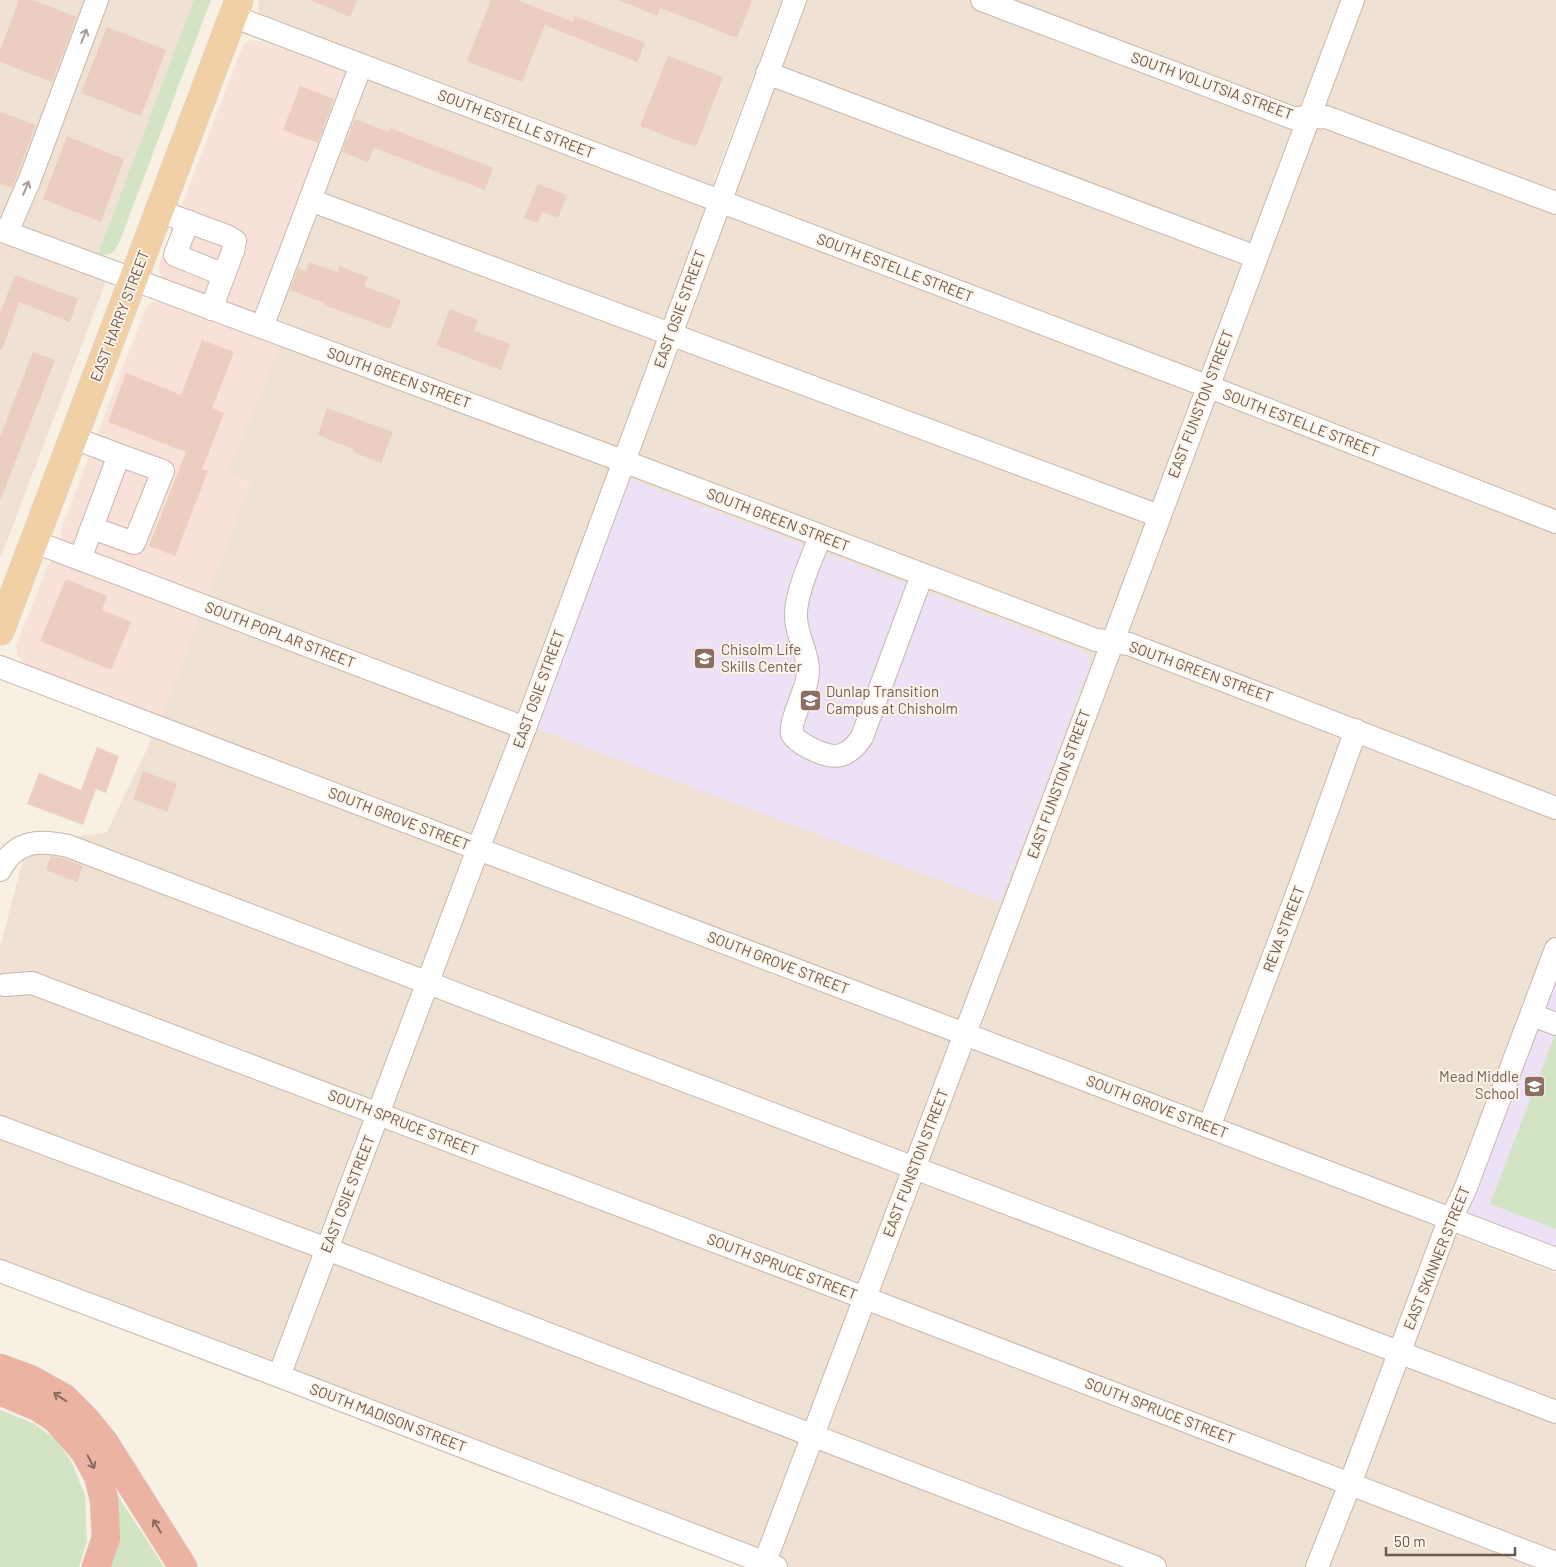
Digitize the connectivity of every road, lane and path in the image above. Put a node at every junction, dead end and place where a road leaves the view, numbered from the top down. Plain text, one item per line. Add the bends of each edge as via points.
1 (98, 0) edge
2 (795, 0) edge
3 (982, 0) edge
4 (1353, 0) edge
5 (235, 8) edge
6 (361, 65) junction
7 (768, 73) junction
8 (1309, 117) junction
9 (310, 200) junction
10 (720, 201) junction
11 (1556, 203) edge
12 (160, 211) junction
13 (188, 222) junction
14 (3, 231) edge
15 (1256, 257) junction
16 (224, 275) junction
17 (133, 280) junction
18 (211, 309) junction
19 (262, 327) junction
20 (670, 334) junction
21 (1207, 386) junction
22 (74, 438) junction
23 (120, 455) junction
24 (623, 461) junction
25 (1159, 516) junction
26 (1556, 522) edge
27 (92, 528) junction
28 (820, 536) junction
29 (35, 542) junction
30 (80, 559) junction
31 (922, 575) junction
32 (0, 631) edge
33 (1112, 642) junction
34 (0, 667) edge
35 (525, 728) junction
36 (1356, 730) junction
37 (1556, 808) edge
38 (478, 849) junction
39 (0, 870) edge
40 (1556, 949) edge
41 (427, 984) junction
42 (2, 985) edge
43 (1532, 1014) junction
44 (1556, 1024) edge
45 (965, 1034) junction
46 (378, 1113) junction
47 (0, 1127) edge
48 (1210, 1127) junction
49 (914, 1168) junction
50 (1451, 1219) junction
51 (327, 1249) junction
52 (1556, 1259) edge
53 (0, 1270) edge
54 (865, 1298) junction
55 (1399, 1353) junction
56 (0, 1368) edge
57 (279, 1376) junction
58 (0, 1391) edge
59 (1556, 1412) edge
60 (813, 1436) junction
61 (1350, 1484) junction
62 (1556, 1563) edge
63 (768, 1566) edge
64 (96, 1567) edge
65 (183, 1567) edge
66 (1155, 1567) edge
67 (1317, 1567) edge

14 -> 1 street via 30,179
2 - 7 street, EAST OSIE STREET
3 - 8 street, SOUTH VOLUTSIA STREET via 1293,118
4 - 8 street, EAST FUNSTON STREET
5 - 6 street, SOUTH ESTELLE STREET
5 - 12 main road, EAST HARRY STREET
6 - 9 street
6 - 10 street, SOUTH ESTELLE STREET
7 - 10 street, EAST OSIE STREET
7 - 15 street
8 - 11 street, SOUTH VOLUTSIA STREET via 1326,117
8 - 15 street, EAST FUNSTON STREET
9 - 19 street
9 - 20 street
10 - 20 street, EAST OSIE STREET
10 - 21 street, SOUTH ESTELLE STREET
12 - 13 street
12 - 17 main road, EAST HARRY STREET
13 - 16 street via 235,241
13 - 16 street via 175,255
14 - 17 street, SOUTH GREEN STREET
15 - 21 street, EAST FUNSTON STREET
16 - 18 street
17 - 18 street, SOUTH GREEN STREET
17 - 22 main road, EAST HARRY STREET
18 - 19 street, SOUTH GREEN STREET
19 - 24 street, SOUTH GREEN STREET
20 - 24 street, EAST OSIE STREET
20 - 25 street
21 - 25 street, EAST FUNSTON STREET
21 - 26 street, SOUTH ESTELLE STREET
22 - 23 street
22 - 29 main road, EAST HARRY STREET
23 - 27 street
23 - 27 street via 163,471 134,543
24 - 28 street, SOUTH GREEN STREET
24 - 35 street, EAST OSIE STREET
25 - 33 street, EAST FUNSTON STREET
27 - 30 street
28 - 31 street, SOUTH GREEN STREET
28 - 31 street via 796,605 808,673 791,726 792,734 800,742 828,755 846,754 862,737
29 - 30 street, SOUTH POPLAR STREET
29 - 32 main road, EAST HARRY STREET
30 - 35 street, SOUTH POPLAR STREET
31 - 33 street, SOUTH GREEN STREET via 1088,637
33 - 36 street, SOUTH GREEN STREET via 1129,644
33 - 45 street, EAST FUNSTON STREET
34 - 38 street, SOUTH GROVE STREET
35 - 38 street, EAST OSIE STREET
36 - 37 street, SOUTH GREEN STREET
36 - 48 street, REVA STREET
38 - 41 street, EAST OSIE STREET
38 - 45 street, SOUTH GROVE STREET
39 - 41 street via 6,858 27,844 50,842 68,846
40 - 43 street, EAST SKINNER STREET
41 - 46 street, EAST OSIE STREET
41 - 49 street
42 - 46 street, SOUTH SPRUCE STREET via 32,983
43 - 44 street
43 - 50 street, EAST SKINNER STREET
45 - 48 street, SOUTH GROVE STREET
45 - 49 street, EAST FUNSTON STREET
46 - 51 street, EAST OSIE STREET
46 - 54 street, SOUTH SPRUCE STREET
47 - 51 street
48 - 50 street, SOUTH GROVE STREET
49 - 54 street, EAST FUNSTON STREET
49 - 55 street
50 - 52 street, SOUTH GROVE STREET
50 - 55 street, EAST SKINNER STREET
51 - 57 street, EAST OSIE STREET
51 - 60 street
53 - 57 street, SOUTH MADISON STREET
54 - 60 street, EAST FUNSTON STREET
54 - 61 street, SOUTH SPRUCE STREET
55 - 59 street
55 - 61 street, EAST SKINNER STREET
65 -> 56 highway via 124,1472 86,1420 64,1398 30,1379
57 - 63 street, SOUTH MADISON STREET
58 -> 64 highway via 38,1407 56,1419 85,1452 98,1476 104,1499 106,1538
60 - 63 street, EAST FUNSTON STREET
60 - 66 street
61 - 62 street, SOUTH SPRUCE STREET
61 - 67 street, EAST SKINNER STREET

